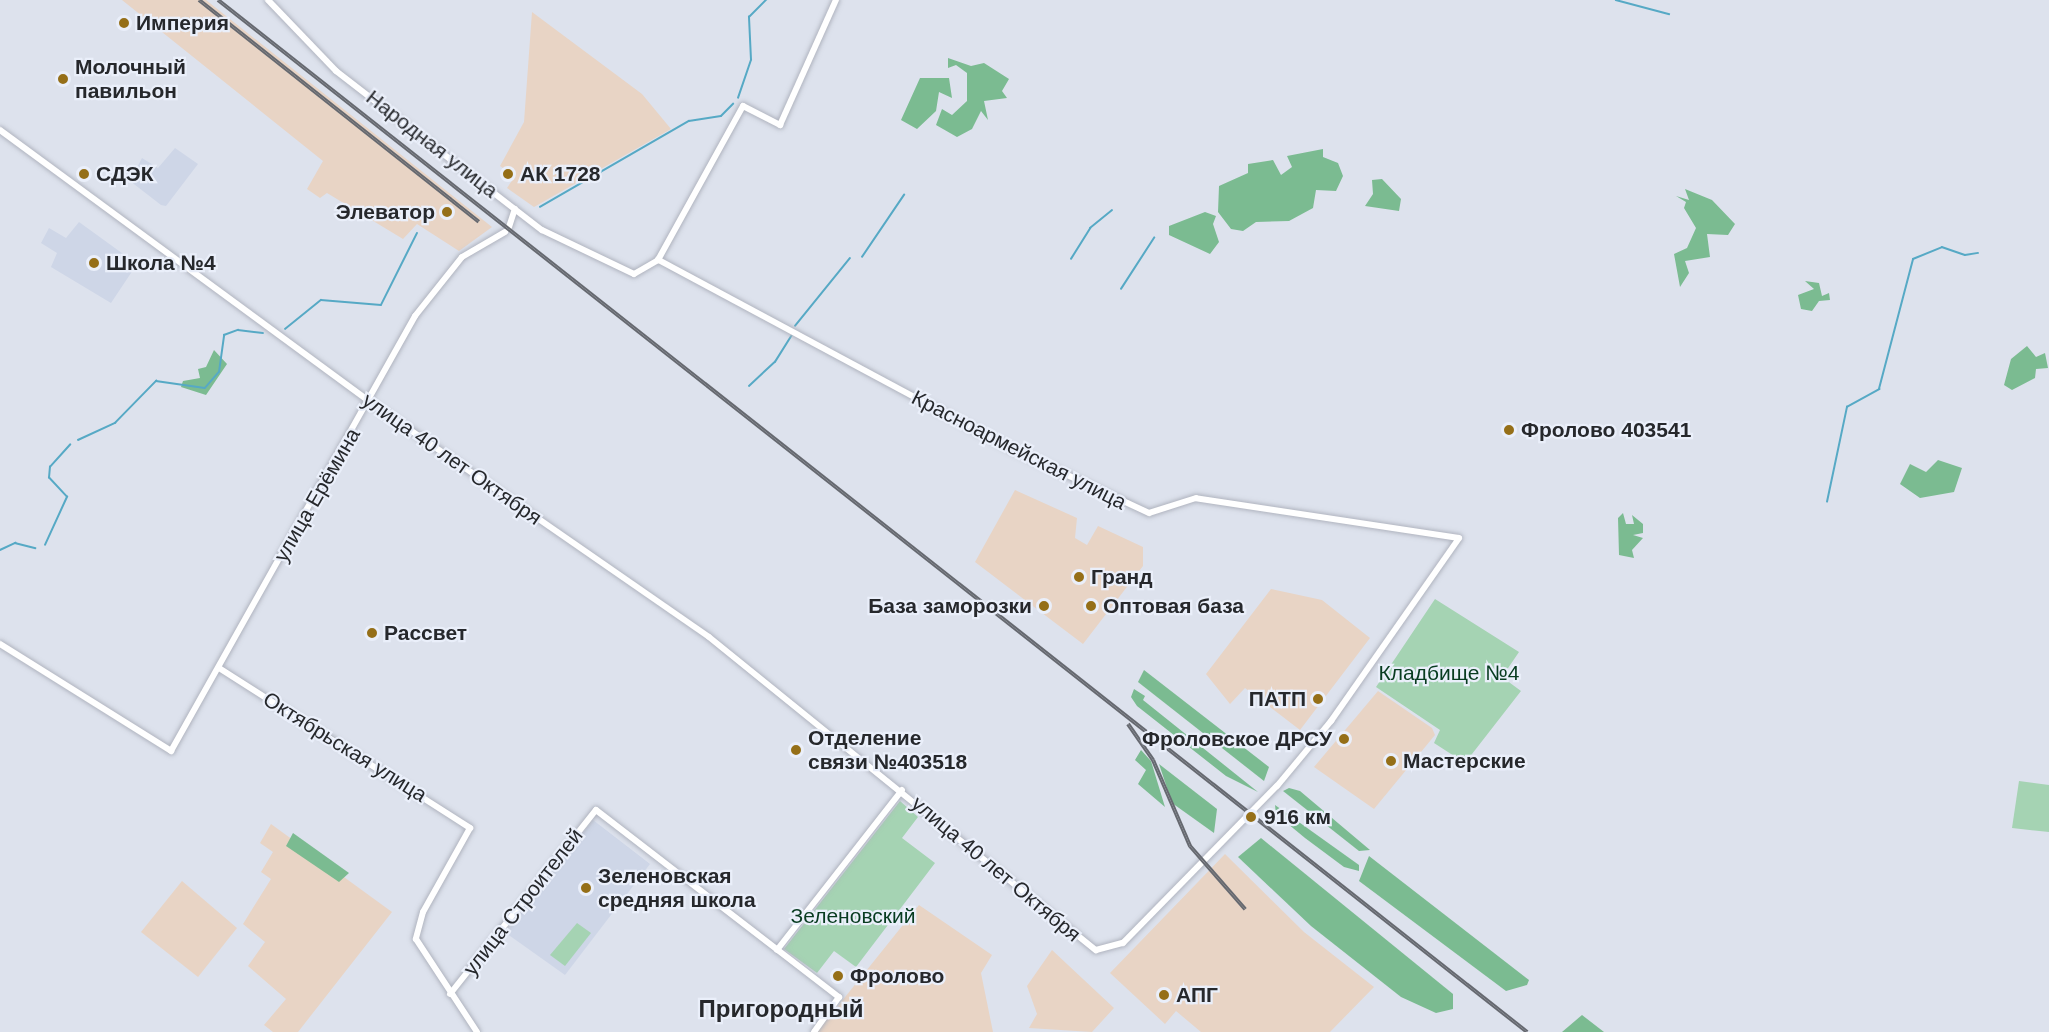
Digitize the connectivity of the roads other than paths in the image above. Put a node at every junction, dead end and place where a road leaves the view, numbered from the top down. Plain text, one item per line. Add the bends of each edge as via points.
1 (268, 0) edge
2 (837, 0) edge
3 (0, 130) edge
4 (515, 209) junction
5 (658, 260) junction
6 (369, 401) junction
7 (0, 644) edge
8 (219, 668) junction
9 (902, 790) junction
10 (1251, 815) joint
11 (777, 950) junction
12 (450, 994) junction
13 (477, 1032) edge
14 (814, 1032) edge

1 - 4 street, Народная улица via 336,71
2 - 5 street via 780,125 744,106
3 - 6 street, улица 40 лет Октября
4 - 5 street, Народная улица via 611,268 634,274
4 - 6 street, улица Ерёмина via 507,229 453,266 415,316
5 - 10 street, Красноармейская улица via 1013,450 1149,513 1196,498 1459,538 1331,721
6 - 8 street, улица Ерёмина
6 - 9 street, улица 40 лет Октября via 709,637
7 - 8 street, улица Ерёмина via 171,752
8 - 12 street, Октябрьская улица via 470,828 417,931 421,952
9 - 10 street, улица 40 лет Октября via 1060,923 1102,951 1123,943
9 - 11 street, улица 40 лет Октября
11 - 12 street, улица Строителей via 596,810
11 - 14 street via 839,997
12 - 13 street

